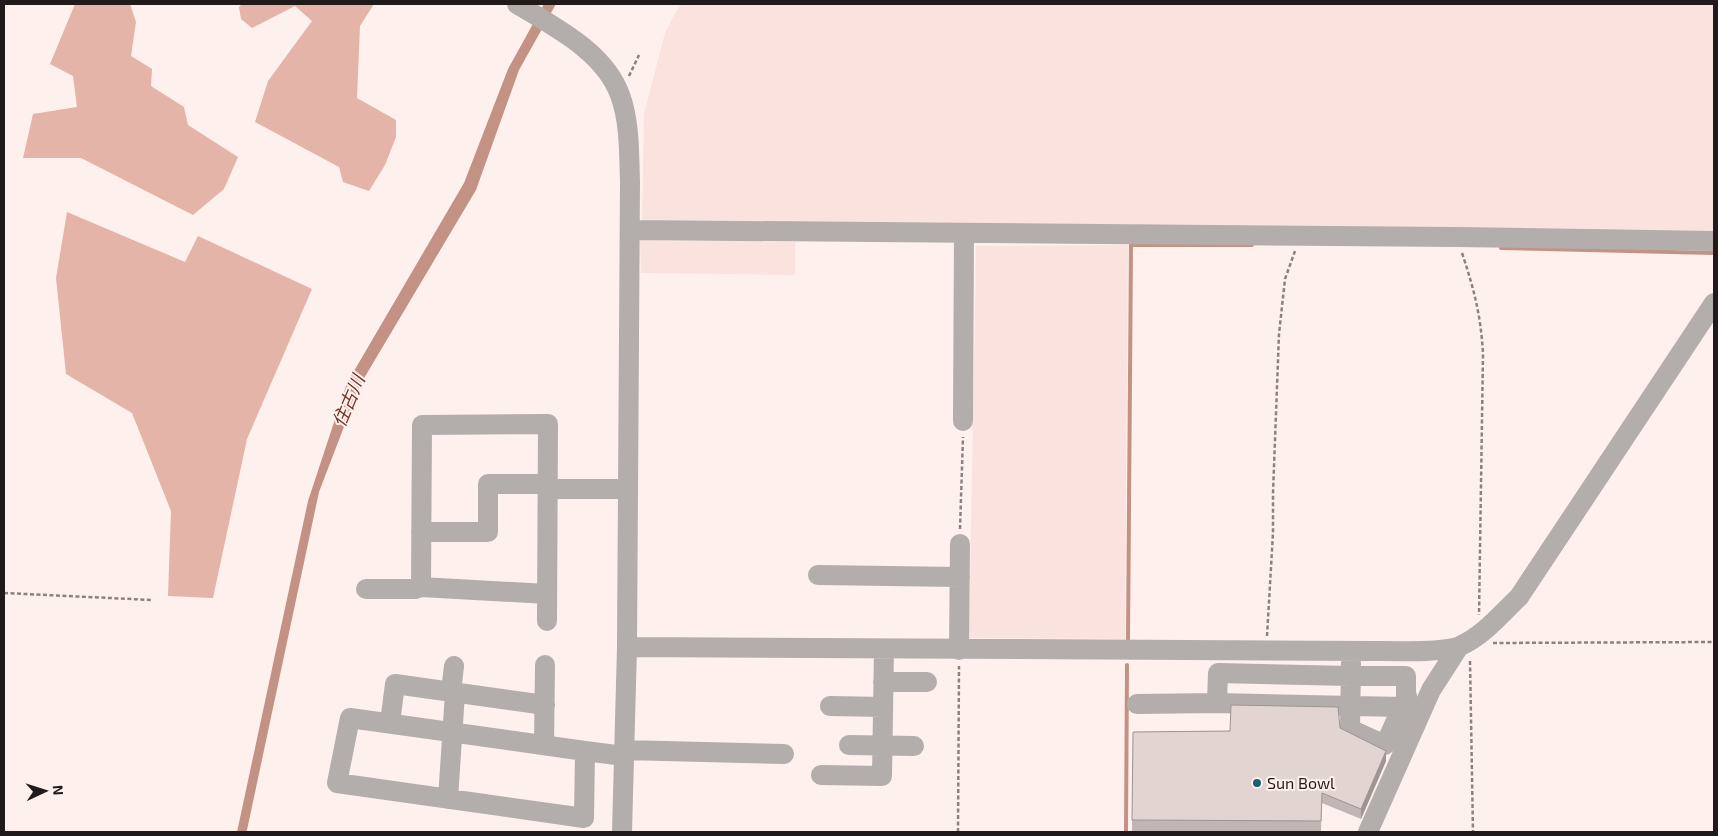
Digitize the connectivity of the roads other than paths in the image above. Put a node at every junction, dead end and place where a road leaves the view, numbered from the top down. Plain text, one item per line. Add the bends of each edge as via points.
1 (517, 4) edge
2 (630, 230) junction
3 (964, 233) junction
4 (1714, 241) edge
5 (1714, 303) edge
6 (963, 420) road end
7 (548, 487) junction
8 (627, 490) junction
9 (422, 532) junction
10 (960, 544) road end
11 (818, 575) dead end
12 (960, 576) junction
13 (421, 587) junction
14 (366, 589) dead end
15 (547, 594) junction
16 (547, 621) dead end
17 (627, 647) junction
18 (1458, 648) junction
19 (884, 649) junction
20 (959, 650) junction
21 (1351, 651) junction
22 (545, 665) dead end
23 (454, 666) dead end
24 (1350, 676) junction
25 (883, 682) junction
26 (927, 682) dead end
27 (453, 693) junction
28 (1407, 696) junction
29 (1217, 703) junction
30 (1137, 704) dead end
31 (545, 705) junction
32 (830, 706) dead end
33 (1350, 706) junction
34 (883, 707) junction
35 (390, 723) junction
36 (452, 732) junction
37 (544, 745) junction
38 (849, 745) dead end
39 (883, 746) junction
40 (914, 746) dead end
41 (585, 751) junction
42 (624, 753) junction
43 (784, 754) dead end
44 (821, 776) dead end
45 (448, 799) junction
46 (622, 832) edge
47 (1368, 832) edge

1 - 2 street via 570,37 609,73 620,96 628,134
2 - 3 street
2 - 8 street
3 - 4 street
3 - 6 street
5 - 18 street via 1519,597 1478,636
7 - 8 street
7 - 9 street via 488,484 488,532
7 - 9 street via 548,424 422,425
7 - 15 street
8 - 17 street
9 - 13 street
10 - 12 street
11 - 12 street
12 - 20 street
13 - 14 street
13 - 15 street
15 - 16 street
17 - 19 street
17 - 42 street
18 - 21 street
18 - 47 street via 1431,690
19 - 20 street
19 - 25 street
20 - 21 street
21 - 24 street
22 - 31 street
23 - 27 street
24 - 28 street via 1406,676
24 - 29 street via 1218,673
24 - 33 street
25 - 26 street
25 - 34 street
27 - 31 street
27 - 35 street via 395,684
27 - 36 street
28 - 33 street
28 - 33 street via 1385,745 1350,729
29 - 30 street
29 - 33 street
31 - 37 street
32 - 34 street
34 - 39 street
35 - 36 street
35 - 45 street via 350,718 336,783
36 - 37 street
36 - 45 street
37 - 41 street
38 - 39 street
39 - 40 street
39 - 44 street via 882,776
41 - 42 street
41 - 45 street via 584,818
42 - 43 street
42 - 46 street

